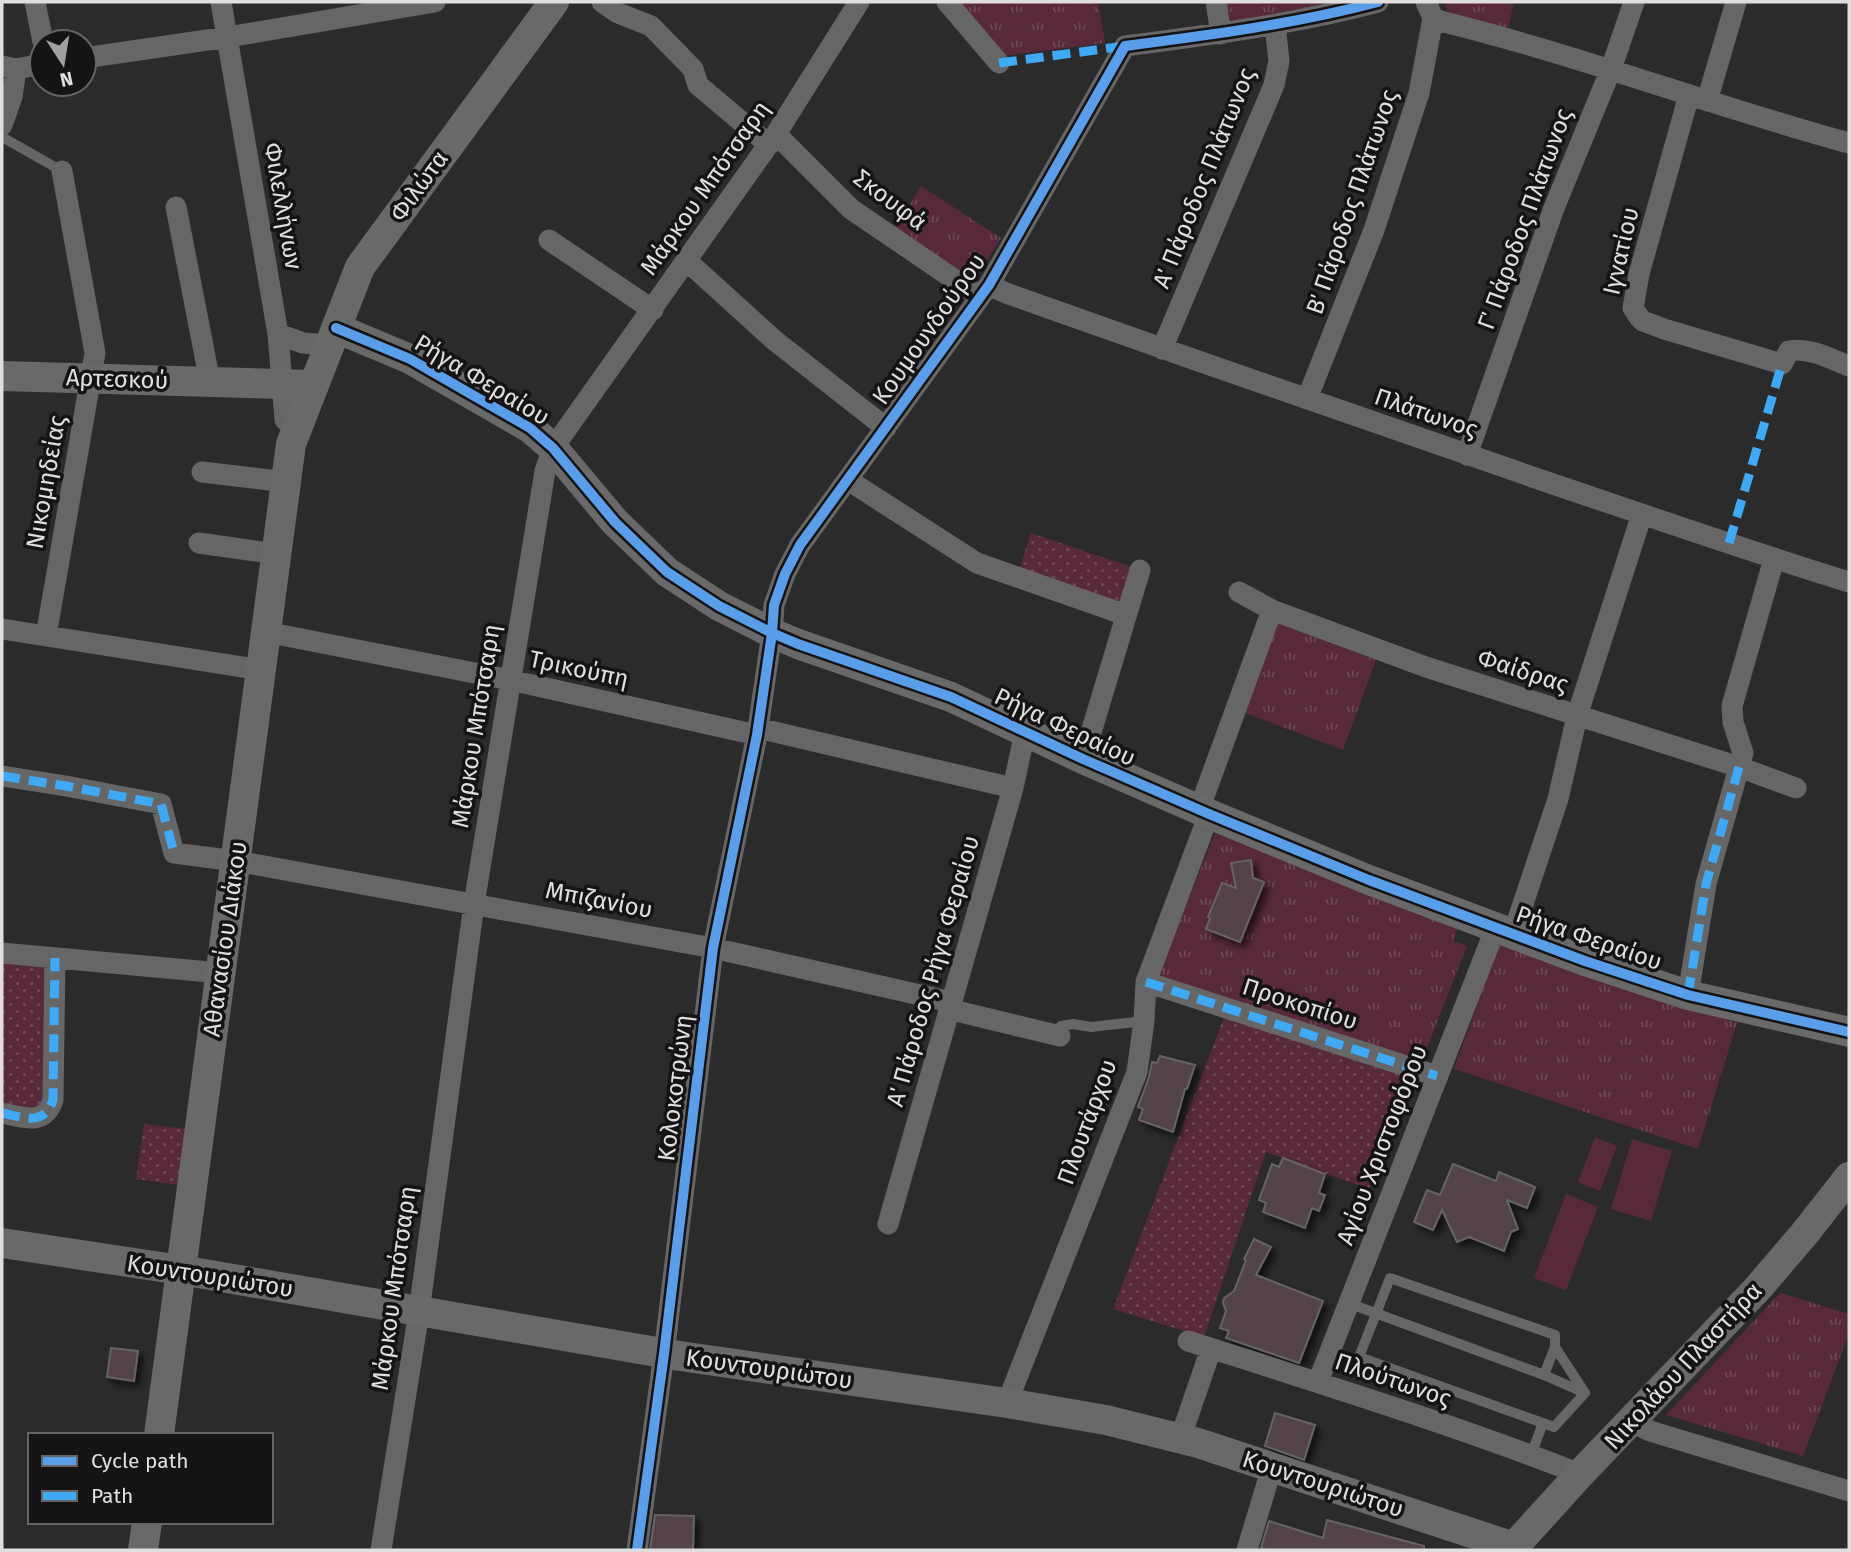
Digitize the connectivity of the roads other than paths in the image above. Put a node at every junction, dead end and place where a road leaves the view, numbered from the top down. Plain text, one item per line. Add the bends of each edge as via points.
1 (35, 2) edge
2 (221, 2) edge
3 (435, 2) edge
4 (603, 2) edge
5 (859, 2) edge
6 (947, 2) edge
7 (1216, 2) edge
8 (1378, 2) edge
9 (1634, 2) edge
10 (1736, 2) edge
11 (546, 4) edge
12 (1430, 10) edge
13 (1275, 25) junction
14 (40, 28) edge
15 (1221, 34) junction
16 (228, 37) junction
17 (98, 56) edge
18 (999, 63) dead end
19 (28, 65) edge
20 (9, 67) edge
21 (1611, 69) junction
22 (1698, 98) junction
23 (2, 125) edge
24 (2, 137) edge
25 (773, 139) junction
26 (1849, 144) edge
27 (62, 171) joint
28 (176, 207) dead end
29 (549, 240) dead end
30 (687, 261) junction
31 (984, 291) junction
32 (653, 310) junction
33 (278, 334) junction
34 (333, 337) junction
35 (1162, 349) junction
36 (1849, 366) edge
37 (2, 376) edge
38 (282, 376) junction
39 (91, 378) junction
40 (221, 383) junction
41 (313, 385) junction
42 (1307, 399) junction
43 (886, 428) junction
44 (288, 432) junction
45 (553, 448) junction
46 (1467, 455) junction
47 (202, 472) dead end
48 (848, 480) junction
49 (286, 482) junction
50 (1642, 514) junction
51 (199, 543) dead end
52 (277, 554) junction
53 (1774, 559) junction
54 (1140, 570) dead end
55 (1849, 582) edge
56 (1239, 592) dead end
57 (1272, 610) junction
58 (1126, 615) junction
59 (2, 629) edge
60 (266, 632) junction
61 (772, 633) junction
62 (46, 636) junction
63 (261, 670) junction
64 (510, 680) junction
65 (1577, 716) junction
66 (758, 731) junction
67 (1025, 732) junction
68 (1083, 760) junction
69 (1739, 767) junction
70 (2, 776) edge
71 (1013, 788) junction
72 (1796, 788) dead end
73 (1204, 812) junction
74 (236, 861) junction
75 (474, 904) junction
76 (1504, 931) junction
77 (713, 948) junction
78 (2, 953) edge
79 (55, 958) junction
80 (221, 973) junction
81 (1146, 982) junction
82 (1688, 995) junction
83 (950, 1006) junction
84 (1144, 1021) junction
85 (1849, 1032) edge
86 (1056, 1035) joint
87 (1437, 1076) junction
88 (2, 1113) edge
89 (1849, 1177) edge
90 (888, 1224) dead end
91 (2, 1243) edge
92 (181, 1270) junction
93 (1348, 1303) junction
94 (419, 1312) junction
95 (1377, 1313) junction
96 (1188, 1341) dead end
97 (1555, 1347) junction
98 (1211, 1349) junction
99 (664, 1354) junction
100 (1544, 1375) junction
101 (1318, 1382) junction
102 (1585, 1393) junction
103 (1007, 1403) junction
104 (1632, 1422) junction
105 (1543, 1423) junction
106 (159, 1433) edge
107 (1180, 1439) junction
108 (1531, 1455) junction
109 (1272, 1468) junction
110 (1580, 1474) junction
111 (1849, 1491) edge
112 (147, 1524) edge
113 (1516, 1549) edge
114 (143, 1550) edge
115 (381, 1550) edge
116 (637, 1550) edge
117 (1247, 1550) edge

1 - 14 street
2 - 16 street, Φιλελλήνων
3 - 16 street
4 - 25 street, Σκουφά via 651,26 693,69 698,85
5 - 25 street, Μάρκου Μπότσαρη
6 - 18 street
7 - 15 street
8 - 13 street
9 - 21 street, Γ΄ Πάροδος Πλάτωνος
10 - 22 street
11 - 34 street, Φιλώτα via 360,267
12 - 21 street via 1440,22
12 - 42 street, Β΄ Πάροδος Πλάτωνος via 1419,93 1374,230
13 - 15 street
13 - 35 street, Α΄ Πάροδος Πλάτωνος via 1279,61 1274,85
15 - 31 street, Κουμουνδούρου via 1125,46
16 - 17 street
16 - 33 street, Φιλελλήνων
19 - 20 street
20 - 23 street via 12,97
21 - 22 street
21 - 46 street, Γ΄ Πάροδος Πλάτωνος via 1554,208
22 - 26 street
22 - 36 street, Ιγνατίου via 1639,274 1635,313 1664,329 1782,364 1789,351 1804,350
24 - 27 lane
25 - 30 street, Μάρκου Μπότσαρη
25 - 31 street, Σκουφά via 851,209
27 - 39 street, Νικομηδείας via 95,353
28 - 40 street
29 - 32 street
30 - 32 street, Μάρκου Μπότσαρη
30 - 43 street via 774,340
31 - 35 street, Πλάτωνος via 1006,293
31 - 43 street, Κουμουνδούρου
32 - 45 street, Μάρκου Μπότσαρη
33 - 34 street via 303,343
33 - 38 street, Φιλελλήνων
34 - 38 street, Αρτεσκού
34 - 41 street, Φιλώτα
34 - 45 street, Ρήγα Φεραίου via 410,359 530,428
35 - 42 street, Πλάτωνος
37 - 39 street, Αρτεσκού
38 - 40 street, Αρτεσκού
38 - 41 street, Αρτεσκού
38 - 44 street, Φιλελλήνων
39 - 40 street, Αρτεσκού
39 - 62 street, Νικομηδείας
41 - 44 street, Αθανασίου Διάκου
42 - 46 street, Πλάτωνος
43 - 48 street, Κουμουνδούρου
44 - 49 street, Αθανασίου Διάκου
45 - 61 street, Ρήγα Φεραίου via 615,522 667,572
45 - 64 street, Μάρκου Μπότσαρη via 545,471
46 - 50 street, Πλάτωνος
47 - 49 street
48 - 58 street via 977,564
48 - 61 street, Κουμουνδούρου via 800,545 785,574 774,605
49 - 52 street, Αθανασίου Διάκου
50 - 53 street, Πλάτωνος
50 - 65 street, Αγίου Χριστοφόρου
51 - 52 street
52 - 60 street, Αθανασίου Διάκου
53 - 55 street, Πλάτωνος
53 - 69 street via 1732,706 1732,722 1743,753
54 - 58 street
56 - 57 street, Φαίδρας
57 - 65 street, Φαίδρας
57 - 73 street, Πλουτάρχου
58 - 68 street
59 - 62 street
60 - 63 street, Αθανασίου Διάκου
60 - 64 street, Τρικούπη
61 - 66 street, Κολοκοτρώνη
61 - 67 street, Ρήγα Φεραίου via 951,697
62 - 63 street
63 - 74 street, Αθανασίου Διάκου
64 - 66 street, Τρικούπη
64 - 75 street, Μάρκου Μπότσαρη
65 - 69 street, Φαίδρας
65 - 76 street, Αγίου Χριστοφόρου via 1558,799
66 - 71 street, Τρικούπη
66 - 77 street, Κολοκοτρώνη
67 - 68 street, Ρήγα Φεραίου
67 - 71 street, Α΄ Πάροδος Ρήγα Φεραίου
68 - 73 street, Ρήγα Φεραίου
69 - 72 street, Φαίδρας
69 - 82 street via 1706,884
70 - 74 street, Μπιζανίου via 161,804 174,853
71 - 83 street, Α΄ Πάροδος Ρήγα Φεραίου
73 - 76 street, Ρήγα Φεραίου
73 - 81 street, Πλουτάρχου
74 - 75 street, Μπιζανίου
74 - 80 street, Αθανασίου Διάκου
75 - 77 street, Μπιζανίου
75 - 94 street, Μάρκου Μπότσαρη
76 - 82 street, Ρήγα Φεραίου
76 - 87 street, Αγίου Χριστοφόρου
77 - 83 street, Μπιζανίου
77 - 99 street, Κολοκοτρώνη
78 - 79 street
79 - 80 street
79 - 88 street via 50,1110 32,1118
80 - 92 street, Αθανασίου Διάκου
81 - 84 street, Πλουτάρχου
81 - 87 street, Προκοπίου
82 - 85 street, Ρήγα Φεραίου
83 - 86 street, Μπιζανίου
83 - 90 street, Α΄ Πάροδος Ρήγα Φεραίου
84 - 86 lane via 1091,1027 1073,1024 1061,1026
84 - 103 street, Πλουτάρχου via 1136,1072
87 - 93 street, Αγίου Χριστοφόρου
89 - 104 street, Νικολάου Πλαστήρα via 1758,1288
91 - 92 street, Κουντουριώτου
92 - 94 street, Κουντουριώτου
92 - 106 street, Αθανασίου Διάκου
93 - 95 lane
93 - 101 street, Αγίου Χριστοφόρου
94 - 99 street, Κουντουριώτου
94 - 115 street, Μάρκου Μπότσαρη
95 - 97 lane via 1391,1278 1555,1335
95 - 100 lane
95 - 105 lane via 1359,1357
96 - 98 street, Πλούτωνος
97 - 100 lane
97 - 102 lane
98 - 101 street, Πλούτωνος
98 - 107 street
99 - 103 street, Κουντουριώτου
99 - 116 street, Κολοκοτρώνη
100 - 102 lane
101 - 108 street, Πλούτωνος
102 - 105 lane via 1554,1427
103 - 107 street, Κουντουριώτου via 1106,1420
104 - 110 street, Νικολάου Πλαστήρα
104 - 111 street
105 - 108 lane
107 - 109 street, Κουντουριώτου
108 - 110 street, Πλούτωνος
109 - 113 street, Κουντουριώτου
109 - 117 street
110 - 113 street, Νικολάου Πλαστήρα
112 - 114 street

